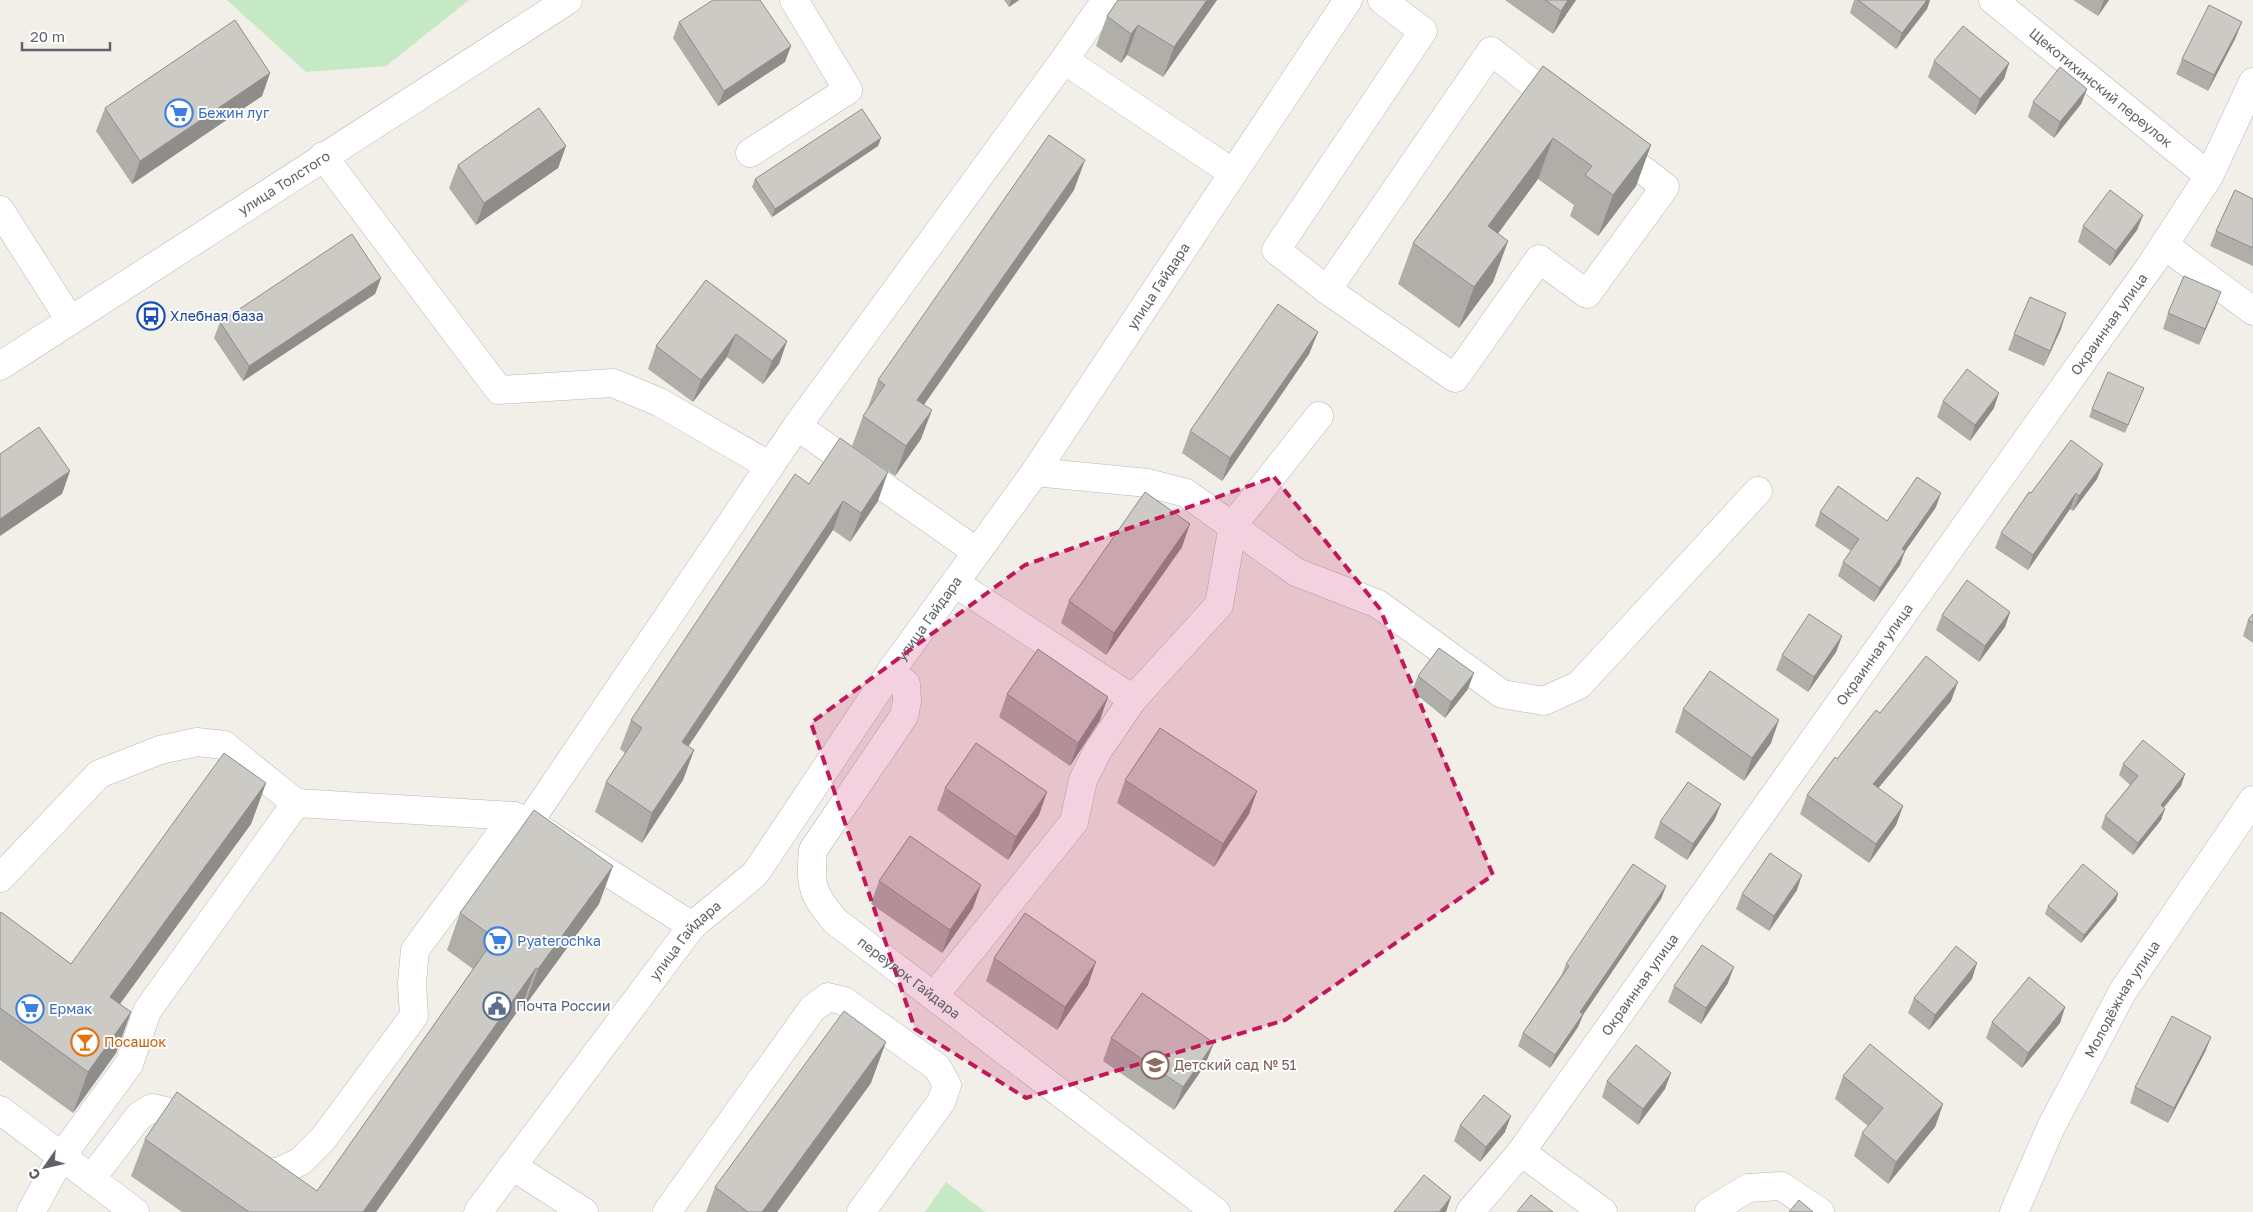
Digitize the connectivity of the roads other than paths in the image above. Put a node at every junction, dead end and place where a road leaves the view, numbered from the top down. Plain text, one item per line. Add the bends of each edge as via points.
1 (568, 0) edge
2 (794, 0) edge
3 (1106, 0) edge
4 (1348, 0) edge
5 (1382, 0) edge
6 (1993, 0) edge
7 (1064, 60) junction
8 (2253, 82) edge
9 (750, 152) dead end
10 (323, 156) junction
11 (1233, 173) junction
12 (2208, 176) junction
13 (0, 210) edge
14 (2164, 245) junction
15 (1327, 290) junction
16 (2253, 311) edge
17 (70, 320) junction
18 (0, 366) edge
19 (1319, 416) dead end
20 (797, 426) junction
21 (770, 466) junction
22 (1035, 472) junction
23 (1758, 491) dead end
24 (1233, 525) junction
25 (977, 552) junction
26 (955, 583) junction
27 (891, 671) junction
28 (1133, 699) junction
29 (2253, 800) edge
30 (296, 803) junction
31 (522, 819) junction
32 (0, 878) edge
33 (692, 926) junction
34 (934, 996) junction
35 (0, 1110) edge
36 (1521, 1152) junction
37 (61, 1157) junction
38 (512, 1166) junction
39 (91, 1180) junction
40 (31, 1212) edge
41 (135, 1212) edge
42 (478, 1212) edge
43 (584, 1212) edge
44 (668, 1212) edge
45 (861, 1212) edge
46 (1216, 1212) edge
47 (1470, 1212) edge
48 (1603, 1212) edge
49 (1709, 1212) edge
50 (1820, 1212) edge
51 (2014, 1212) edge

1 - 10 street, улица Толстого
2 - 9 street via 848,90
3 - 7 street
4 - 11 street, улица Гайдара
5 - 15 street via 1423,31 1276,250
6 - 12 street, Щекотихинский переулок
7 - 11 street
7 - 20 street
8 - 12 street, Окраинная улица
10 - 17 street, улица Толстого
10 - 21 street via 499,390 613,383 659,402
11 - 22 street, улица Гайдара
12 - 14 street, Окраинная улица
13 - 17 street
14 - 16 street
14 - 36 street, Окраинная улица
15 - 15 street via 1455,378 1539,259 1587,294 1665,187 1491,52
17 - 18 street, улица Толстого
19 - 24 street
20 - 21 street
20 - 25 street
21 - 31 street
22 - 24 street via 1148,483 1186,493
22 - 25 street, улица Гайдара
23 - 24 street via 1580,685 1544,702 1502,694 1378,604 1296,572
24 - 28 street via 1218,605
25 - 26 street, улица Гайдара
26 - 27 street, улица Гайдара
26 - 28 street
27 - 33 street, улица Гайдара via 755,874
27 - 34 street, переулок Гайдара via 906,684 904,716 813,850 811,876 817,899 835,922
28 - 34 street via 1097,752 1083,780 1074,822
29 - 51 street, Молодёжная улица via 2123,991 2050,1128
30 - 31 street
30 - 32 street via 224,745 198,742 160,750 99,774
30 - 37 street via 147,1012 129,1064
31 - 33 street
31 - 39 street via 415,950 414,1016 323,1139 301,1161 279,1172 258,1171 165,1111 152,1108 139,1116
33 - 38 street, улица Гайдара
34 - 46 street, переулок Гайдара
35 - 37 street
36 - 47 street, Окраинная улица
36 - 48 street
37 - 39 street
37 - 40 street
38 - 42 street, улица Гайдара
38 - 43 street
39 - 41 street
44 - 45 street via 812,1008 828,997 844,1001 937,1067 947,1086 942,1102
49 - 50 street via 1748,1188 1782,1186

